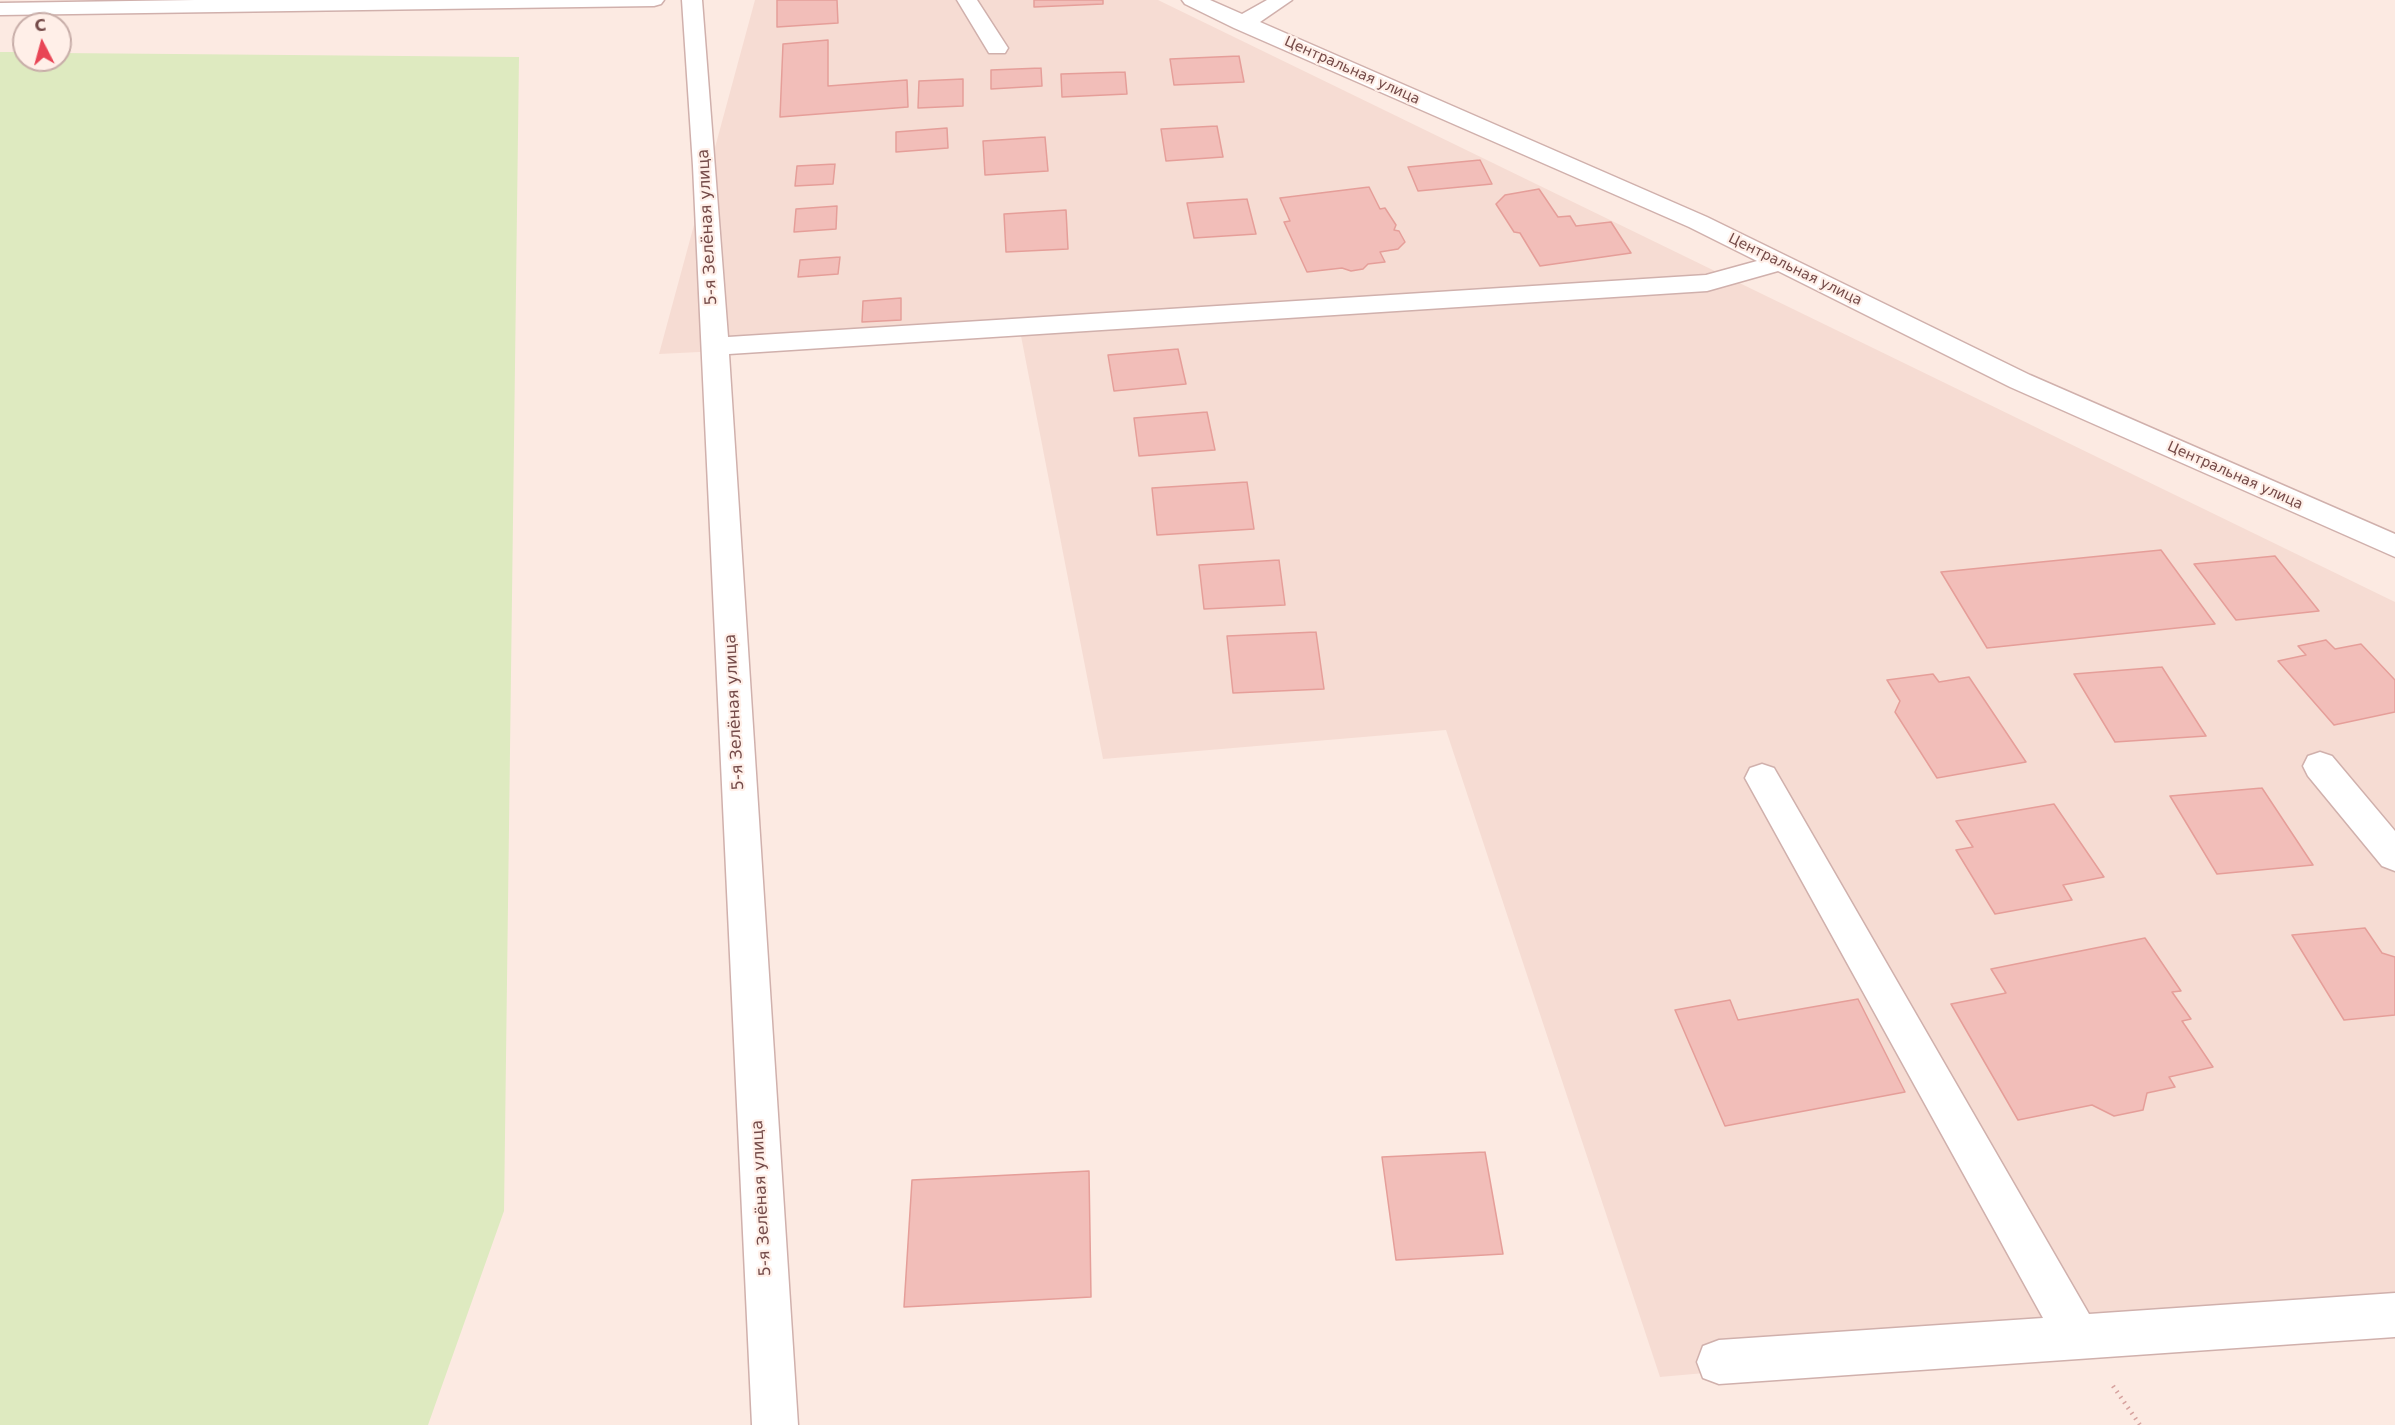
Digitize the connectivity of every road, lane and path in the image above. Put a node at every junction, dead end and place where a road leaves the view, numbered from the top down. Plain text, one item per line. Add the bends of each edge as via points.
1 (654, 0) edge
2 (692, 0) edge
3 (967, 0) edge
4 (1192, 0) edge
5 (1282, 0) edge
6 (0, 9) edge
7 (1242, 23) junction
8 (998, 48) dead end
9 (1779, 262) junction
10 (715, 346) junction
11 (2395, 546) edge
12 (2320, 766) dead end
13 (1762, 778) dead end
14 (2395, 856) edge
15 (2395, 1315) edge
16 (2078, 1337) junction
17 (1719, 1362) dead end
18 (775, 1425) edge

1 - 6 street
2 - 10 street, 5-я Зелёная улица
3 - 8 street
4 - 7 street, Центральная улица
5 - 7 street
7 - 9 street, Центральная улица via 1698,222
9 - 10 street via 1707,283
9 - 11 street, Центральная улица via 2020,381
10 - 18 street, 5-я Зелёная улица
12 - 14 street
13 - 16 street
15 - 16 street
16 - 17 street

